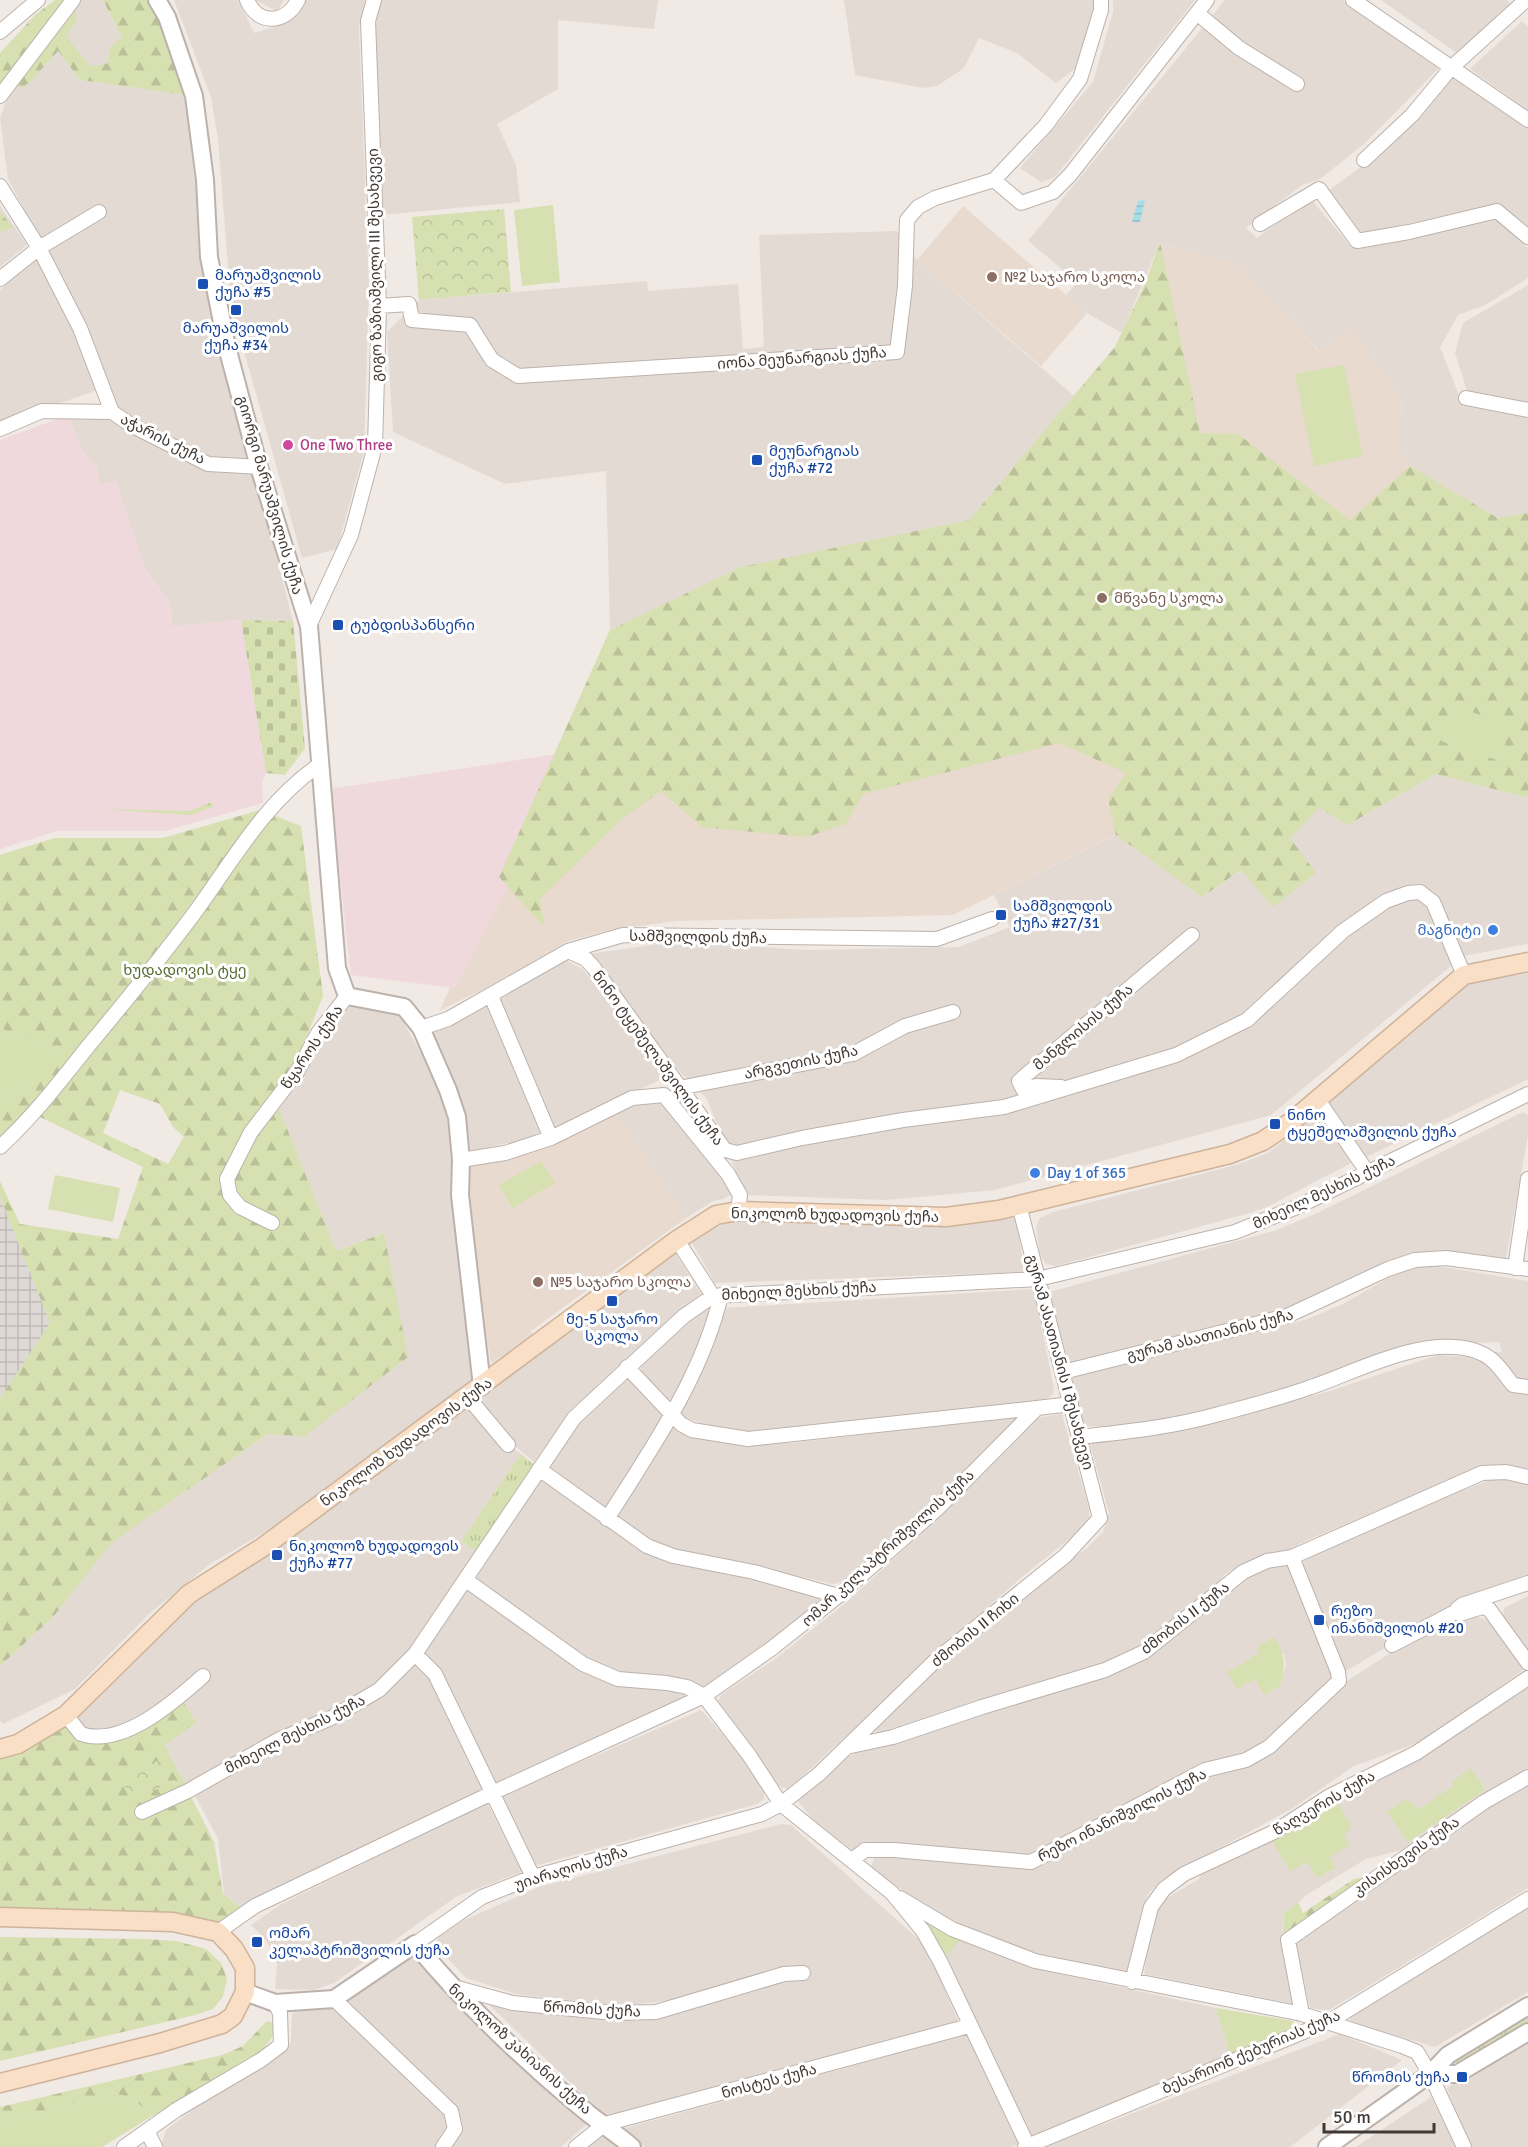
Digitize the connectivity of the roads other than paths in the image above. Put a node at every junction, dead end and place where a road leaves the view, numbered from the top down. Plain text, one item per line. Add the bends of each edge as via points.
1 (38, 0) edge
2 (73, 0) edge
3 (157, 0) edge
4 (247, 0) edge
5 (298, 0) edge
6 (374, 0) edge
7 (1101, 0) edge
8 (1207, 0) edge
9 (1353, 0) edge
10 (1524, 0) edge
11 (1197, 13) junction
12 (0, 32) edge
13 (1451, 68) junction
14 (1297, 84) dead end
15 (0, 96) edge
16 (1528, 120) edge
17 (1364, 160) dead end
18 (994, 180) junction
19 (0, 188) edge
20 (99, 212) dead end
21 (1260, 224) dead end
22 (1528, 237) edge
23 (39, 248) junction
24 (0, 279) edge
25 (378, 306) junction
26 (1466, 398) dead end
27 (1528, 410) edge
28 (112, 412) junction
29 (0, 429) edge
30 (260, 467) junction
31 (309, 626) junction
32 (319, 765) junction
33 (992, 920) dead end
34 (1192, 934) dead end
35 (568, 951) junction
36 (1528, 962) edge
37 (1464, 975) junction
38 (348, 996) junction
39 (490, 996) junction
40 (953, 1012) dead end
41 (421, 1028) junction
42 (1072, 1087) junction
43 (679, 1088) junction
44 (1528, 1094) edge
45 (1318, 1100) junction
46 (551, 1138) junction
47 (0, 1147) edge
48 (461, 1160) junction
49 (1368, 1173) junction
50 (1528, 1179) edge
51 (1019, 1205) junction
52 (738, 1211) junction
53 (272, 1223) dead end
54 (677, 1240) junction
55 (1521, 1269) edge
56 (1038, 1279) junction
57 (717, 1295) junction
58 (627, 1368) junction
59 (1063, 1372) junction
60 (1528, 1387) edge
61 (474, 1391) junction
62 (1071, 1404) junction
63 (1037, 1408) junction
64 (672, 1414) junction
65 (1079, 1437) junction
66 (508, 1445) dead end
67 (539, 1469) junction
68 (1528, 1477) edge
69 (1100, 1518) joint
70 (607, 1519) junction
71 (1293, 1557) junction
72 (466, 1580) junction
73 (1528, 1582) edge
74 (838, 1596) junction
75 (1457, 1611) junction
76 (1392, 1645) dead end
77 (415, 1654) junction
78 (1528, 1663) edge
79 (203, 1676) dead end
80 (1528, 1678) edge
81 (704, 1696) junction
82 (66, 1714) junction
83 (851, 1746) junction
84 (0, 1749) edge
85 (1528, 1777) edge
86 (492, 1793) junction
87 (781, 1804) junction
88 (142, 1812) dead end
89 (852, 1860) junction
90 (533, 1877) junction
91 (892, 1893) junction
92 (1528, 1899) edge
93 (0, 1917) edge
94 (218, 1932) junction
95 (415, 1944) junction
96 (803, 1973) dead end
97 (1132, 1982) junction
98 (449, 1985) junction
99 (245, 1992) junction
100 (334, 1999) junction
101 (275, 2003) junction
102 (1528, 2006) edge
103 (1302, 2014) junction
104 (1330, 2021) junction
105 (969, 2026) junction
106 (1528, 2032) edge
107 (1430, 2074) junction
108 (0, 2083) edge
109 (605, 2124) junction
110 (147, 2131) junction
111 (124, 2147) edge
112 (155, 2147) edge
113 (443, 2147) edge
114 (576, 2147) edge
115 (632, 2147) edge
116 (1027, 2147) edge
117 (1326, 2147) edge
118 (1464, 2147) edge

1 - 12 street
2 - 15 street
3 - 30 street, გიორგი მარუაშვილის ქუჩა via 194,96 206,180 209,257 227,347
4 - 5 street via 259,17 268,20 288,14
6 - 25 street, გიგო ზაზიაშვილი III შესახვევი via 368,21
7 - 18 street via 1080,79 1046,125
8 - 11 street
9 - 13 street
10 - 13 street
11 - 14 street via 1239,48
11 - 18 street via 1053,192 1021,203
13 - 16 street
13 - 17 street via 1412,115
18 - 25 street, იონა მეუნარგიას ქუჩა via 935,198 918,207 907,220 897,352 518,376 492,360 470,325 412,321 409,304
19 - 23 street
20 - 23 street
21 - 22 street via 1319,189 1357,241 1497,211
23 - 24 street
23 - 28 street via 80,328
25 - 31 street, გიგო ზაზიაშვილი III შესახვევი via 375,446 351,535
26 - 27 street
28 - 29 street, აჭარის ქუჩა via 42,411
28 - 30 street, აჭარის ქუჩა via 208,464
30 - 31 street, გიორგი მარუაშვილის ქუჩა
31 - 32 street, გიორგი მარუაშვილის ქუჩა
32 - 38 street, გიორგი მარუაშვილის ქუჩა via 337,968
32 - 47 street via 267,810 145,978 26,1122
33 - 35 street, სამშვილდის ქუჩა via 937,939 623,935
34 - 42 street, მანგლისის ქუჩა via 1019,1081 1023,1089
35 - 39 street, სამშვილდის ქუჩა
35 - 43 street, ნინო ტყეშელაშვილის ქუჩა via 586,959 594,968
36 - 37 main road, ნიკოლოზ ხუდადოვის ქუჩა
37 - 42 street, ნინო ტყეშელაშვილის ქუჩა via 1433,902 1420,892 1408,893 1386,901 1343,931 1247,1020 1176,1055
37 - 45 main road, ნიკოლოზ ხუდადოვის ქუჩა
38 - 41 street, წყაროს ქუჩა via 404,1007
38 - 53 street, წყაროს ქუჩა via 251,1132 227,1179 230,1195 240,1207
39 - 41 street, სამშვილდის ქუჩა via 448,1019
39 - 46 street
40 - 43 street, არგვეთის ქუჩა via 905,1026 853,1054
41 - 48 street, წყაროს ქუჩა via 457,1117
42 - 43 street, ნინო ტყეშელაშვილის ქუჩა via 1004,1107 903,1120 737,1154 725,1150
44 - 49 street, მიხეილ მესხის ქუჩა
45 - 49 street
45 - 51 main road, ნიკოლოზ ხუდადოვის ქუჩა via 1276,1134 1230,1154
46 - 48 street via 505,1153
46 - 52 street via 632,1098 664,1095 728,1174 740,1195
48 - 61 street, წყაროს ქუჩა
49 - 56 street, მიხეილ მესხის ქუჩა via 1235,1232
50 - 55 street
51 - 52 main road, ნიკოლოზ ხუდადოვის ქუჩა via 946,1217
51 - 56 street, გურამ ასათიანის I შესახვევი
52 - 54 main road, ნიკოლოზ ხუდადოვის ქუჩა via 716,1215
54 - 57 street
54 - 61 main road, ნიკოლოზ ხუდადოვის ქუჩა
55 - 59 street, გურამ ასათიანის ქუჩა via 1446,1258 1415,1260 1287,1316
56 - 57 street, მიხეილ მესხის ქუჩა
56 - 59 street, გურამ ასათიანის I შესახვევი
57 - 58 street, მიხეილ მესხის ქუჩა via 684,1316
57 - 64 street via 704,1348
58 - 64 street
58 - 67 street, მიხეილ მესხის ქუჩა via 574,1418
59 - 62 street, გურამ ასათიანის I შესახვევი
60 - 65 street via 1513,1385 1494,1360 1472,1350 1409,1352 1216,1415 1152,1429
61 - 66 street
61 - 82 main road, ნიკოლოზ ხუდადოვის ქუჩა via 263,1547 189,1594
62 - 63 street
62 - 65 street, გურამ ასათიანის I შესახვევი
63 - 64 street via 748,1439 692,1430
63 - 74 street, ომარ კელაპტრიშვილის ქუჩა via 937,1509
64 - 70 street
65 - 69 street, გურამ ასათიანის I შესახვევი
67 - 70 street
67 - 72 street, მიხეილ მესხის ქუჩა
68 - 71 street, ძმობის II ქუჩა via 1506,1472 1482,1473
69 - 83 street, ძმობის II ჩიხი via 1065,1556 936,1660
70 - 74 street via 647,1546 673,1556
71 - 83 street, ძმობის II ქუჩა via 1266,1561 1244,1572 1144,1652 1106,1670 893,1737
71 - 89 street, რეზო ინანიშვილის ქუჩა via 1339,1681 1269,1747 1246,1760 1205,1770 1031,1862 894,1850 866,1851
72 - 77 street, მიხეილ მესხის ქუჩა
72 - 81 street via 583,1664 618,1679 687,1687
73 - 75 street via 1462,1605
74 - 81 street, ომარ კელაპტრიშვილის ქუჩა
75 - 76 street
75 - 78 street via 1460,1614 1482,1607 1490,1609
77 - 86 street via 435,1674
77 - 88 street, მიხეილ მესხის ქუჩა via 379,1690 331,1718 278,1740
79 - 82 street via 180,1696 120,1734 81,1734
80 - 97 street, წაღვერის ქუჩა via 1416,1753 1328,1797 1276,1832 1184,1874 1164,1889 1151,1907
81 - 86 street, ომარ კელაპტრიშვილის ქუჩა
81 - 87 street
82 - 84 main road, ნიკოლოზ ხუდადოვის ქუჩა via 18,1744
83 - 87 street, ძმობის II ქუჩა
85 - 103 street, კისისხევის ქუჩა via 1484,1802 1288,1940
86 - 90 street
86 - 94 street, ომარ კელაპტრიშვილის ქუჩა via 255,1906
87 - 89 street
87 - 90 street, უიარაღოს ქუჩა via 762,1814
89 - 91 street
90 - 95 street, უიარაღოს ქუჩა via 482,1897
91 - 97 street via 952,1929 997,1948 1035,1961
91 - 105 street via 940,1961
92 - 104 street, ბესარიონ ქებურიას ქუჩა
93 - 94 main road via 173,1922
94 - 99 main road via 245,1968
95 - 98 street, ნიკოლოზ კახიანის ქუჩა
95 - 100 street, უიარაღოს ქუჩა
96 - 98 street, წრომის ქუჩა via 784,1974 656,2012 614,2013 513,2003
97 - 103 street
98 - 109 street, ნიკოლოზ კახიანის ქუჩა via 579,2107
99 - 101 street
99 - 108 main road via 233,2016 212,2029
100 - 101 street
100 - 113 street via 451,2111 455,2129
101 - 110 street via 281,2023 281,2045
102 - 107 street via 1448,2055
103 - 104 street
104 - 107 street via 1417,2052
104 - 116 street, ბესარიონ ქებურიას ქუჩა
105 - 109 street, ნოსტეს ქუჩა
105 - 116 street
106 - 107 street via 1457,2074
107 - 117 street
107 - 118 street
109 - 114 street, ნოსტეს ქუჩა
109 - 115 street, ნიკოლოზ კახიანის ქუჩა
110 - 111 street
110 - 112 street

